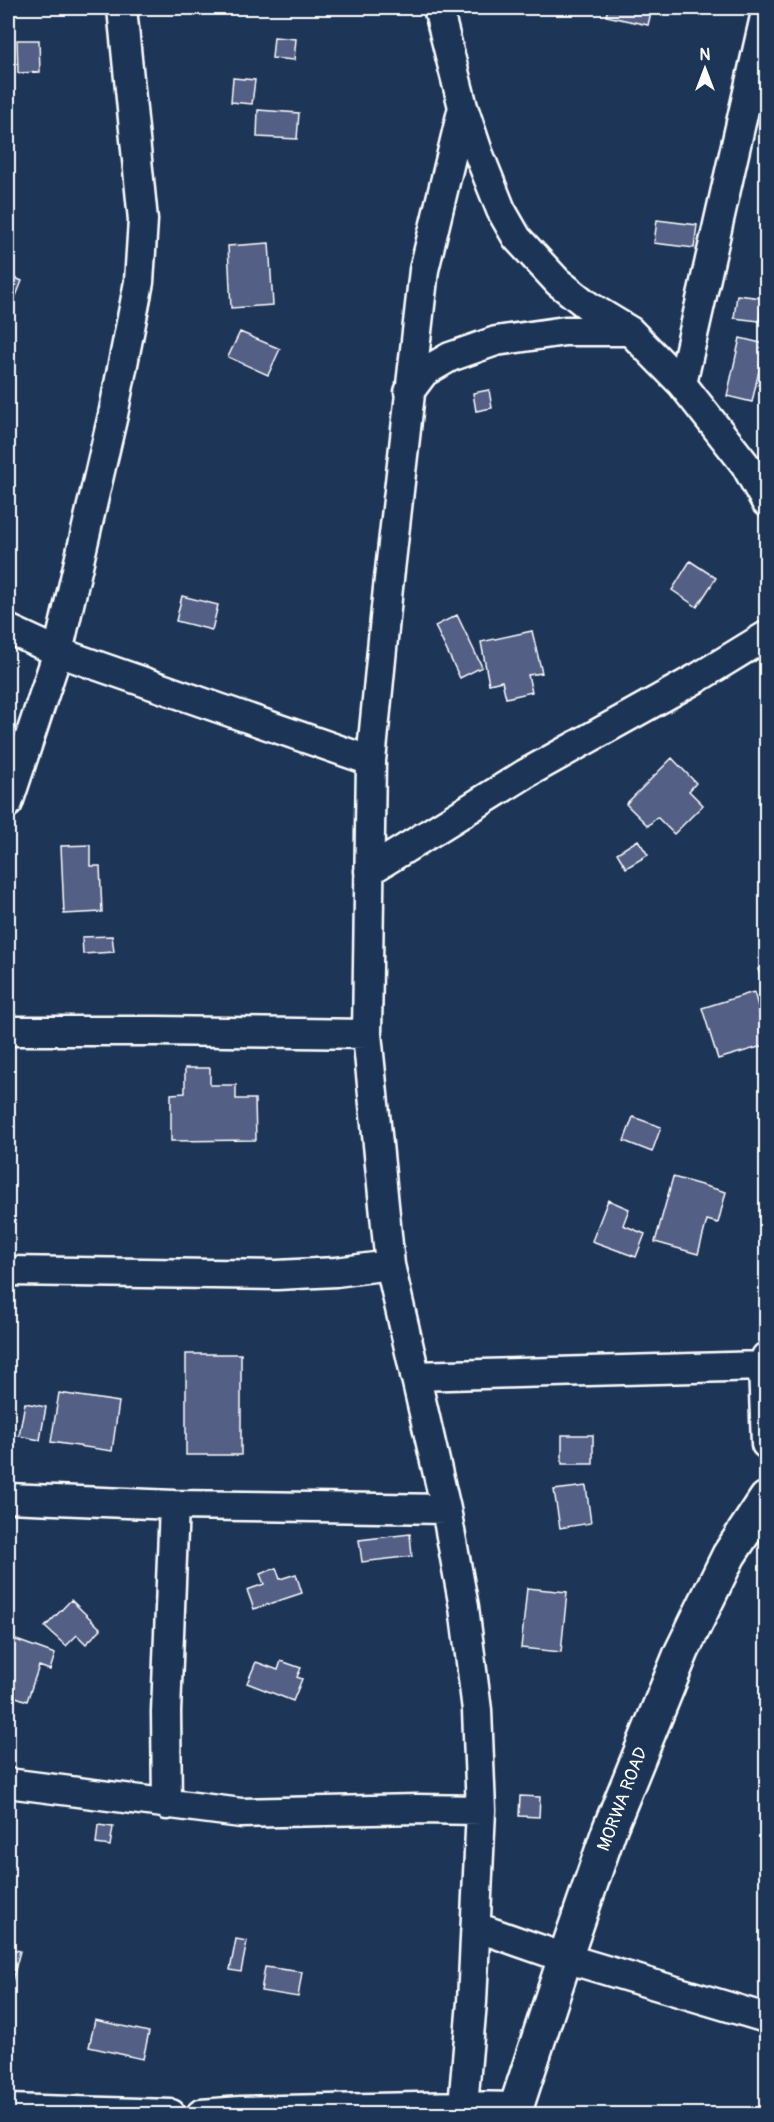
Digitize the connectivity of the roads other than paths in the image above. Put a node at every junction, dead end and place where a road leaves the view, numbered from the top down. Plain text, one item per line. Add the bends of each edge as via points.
1 (122, 8) edge
2 (438, 8) edge
3 (766, 12) edge
4 (463, 107) junction
5 (630, 331) junction
6 (682, 384) junction
7 (409, 392) junction
8 (766, 502) edge
9 (8, 629) edge
10 (766, 636) edge
11 (58, 652) junction
12 (371, 761) junction
13 (8, 803) edge
14 (369, 871) junction
15 (8, 1032) edge
16 (367, 1034) junction
17 (390, 1265) junction
18 (8, 1271) edge
19 (765, 1362) edge
20 (415, 1376) junction
21 (766, 1444) edge
22 (8, 1498) edge
23 (766, 1499) edge
24 (174, 1505) junction
25 (446, 1509) junction
26 (8, 1783) edge
27 (167, 1805) junction
28 (481, 1810) junction
29 (476, 1927) junction
30 (564, 1958) junction
31 (766, 2019) edge
32 (463, 2106) junction
33 (8, 2109) edge
34 (515, 2111) edge
35 (241, 2113) edge
36 (171, 2115) edge
37 (201, 2115) edge

1 - 11 street via 143,220 139,282 113,415
2 - 4 street
3 - 6 street
4 - 5 street via 501,210 517,238 558,282
4 - 7 street via 424,270
5 - 6 street
5 - 7 street via 565,331 496,342 450,357 424,372
6 - 8 street via 745,464
7 - 12 street
9 - 11 street
10 - 14 street via 525,774
11 - 12 street
11 - 13 street
12 - 14 street
14 - 16 street
15 - 16 street
16 - 17 street
17 - 18 street via 277,1275
17 - 20 street
19 - 20 street
19 - 21 street
20 - 25 street
22 - 24 street
23 - 30 main road, MORWA ROAD via 729,1556 682,1650 610,1828
24 - 25 street
24 - 27 street via 166,1712
25 - 28 street via 477,1710
26 - 27 street
27 - 28 street via 241,1814
28 - 29 street
29 - 30 street
29 - 32 street
30 - 31 street
30 - 34 main road, MORWA ROAD
32 - 34 street
32 - 35 street
33 - 36 street
35 - 37 street

